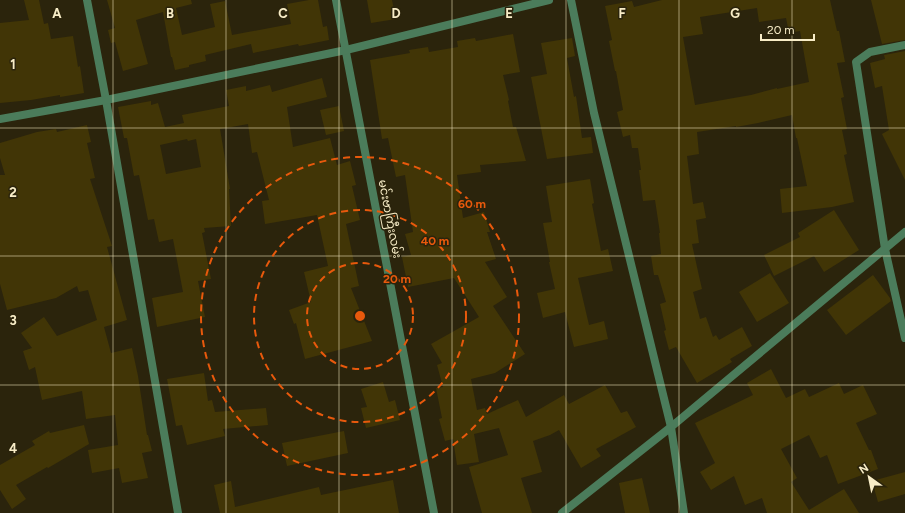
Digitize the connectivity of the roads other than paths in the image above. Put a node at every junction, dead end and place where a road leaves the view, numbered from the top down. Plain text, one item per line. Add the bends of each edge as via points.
1 (87, 0) edge
2 (336, 0) edge
3 (549, 0) edge
4 (571, 0) edge
5 (905, 45) edge
6 (346, 50) junction
7 (106, 100) junction
8 (0, 119) edge
9 (905, 232) edge
10 (885, 248) junction
11 (905, 338) edge
12 (671, 427) junction
13 (178, 513) edge
14 (434, 513) edge
15 (562, 513) edge
16 (684, 513) edge

1 - 7 street
2 - 6 street, မင်းဗာကြီးလမ်း
3 - 6 street
4 - 12 street via 594,113
5 - 10 street via 870,52 856,62
6 - 7 street
6 - 14 street, မင်းဗာကြီးလမ်း
7 - 8 street
7 - 13 street
9 - 10 street
10 - 11 street
10 - 12 street
12 - 15 street
12 - 16 street

